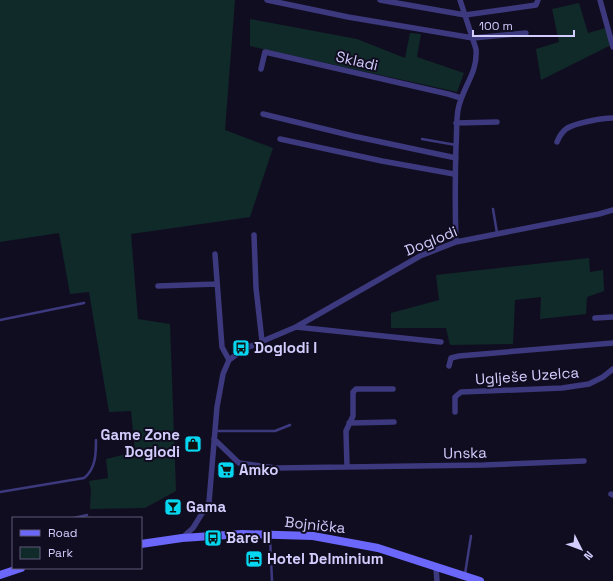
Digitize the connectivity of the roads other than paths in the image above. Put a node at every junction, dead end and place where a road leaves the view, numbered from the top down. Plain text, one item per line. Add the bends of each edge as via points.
1 (267, 0) edge
2 (380, 0) edge
3 (460, 0) edge
4 (538, 0) edge
5 (600, 0) edge
6 (465, 15) junction
7 (526, 33) dead end
8 (473, 38) junction
9 (613, 47) edge
10 (261, 69) dead end
11 (461, 98) junction
12 (263, 114) dead end
13 (613, 118) edge
14 (497, 122) dead end
15 (456, 123) junction
16 (280, 139) dead end
17 (422, 139) dead end
18 (557, 142) dead end
19 (456, 145) junction
20 (456, 158) junction
21 (454, 174) junction
22 (493, 209) dead end
23 (613, 210) edge
24 (497, 234) junction
25 (254, 235) dead end
26 (456, 242) junction
27 (215, 254) dead end
28 (217, 284) junction
29 (158, 286) dead end
30 (84, 303) dead end
31 (613, 317) edge
32 (595, 318) dead end
33 (0, 320) edge
34 (296, 327) junction
35 (262, 341) junction
36 (441, 342) dead end
37 (613, 343) edge
38 (229, 360) junction
39 (450, 366) dead end
40 (613, 369) edge
41 (393, 388) dead end
42 (455, 412) dead end
43 (394, 422) dead end
44 (349, 423) junction
45 (290, 425) dead end
46 (215, 431) junction
47 (214, 439) junction
48 (96, 440) dead end
49 (584, 460) dead end
50 (347, 468) junction
51 (0, 492) edge
52 (87, 515) dead end
53 (78, 517) edge
54 (270, 534) junction
55 (471, 536) dead end
56 (182, 538) junction
57 (142, 544) edge
58 (436, 568) junction
59 (18, 569) edge
60 (0, 575) edge
61 (465, 577) junction
62 (272, 581) edge
63 (437, 581) edge
64 (480, 581) edge

1 - 8 street via 348,17
2 - 6 street
3 - 6 street
4 - 6 street via 536,5
5 - 9 street
6 - 8 street
7 - 8 street
8 - 11 street via 476,66
10 - 11 street, Skladi via 265,52
11 - 15 street
12 - 20 street
13 - 18 street via 569,127
14 - 15 street
15 - 19 street
16 - 21 street
17 - 19 lane
19 - 20 street
20 - 21 street
21 - 26 street
22 - 24 lane
23 - 24 street, Doglodi
24 - 26 street, Doglodi
25 - 35 street
26 - 34 street, Doglodi via 420,256
27 - 28 street
28 - 29 street
28 - 38 street via 222,347
30 - 33 lane
31 - 32 street
34 - 35 street, Doglodi
34 - 36 street, Doglodi
35 - 38 street, Doglodi via 244,349
37 - 39 street, Uglješe Uzelca via 459,356 452,358
38 - 46 street via 223,374
40 - 42 street, Uglješe Uzelca via 589,384 562,388 461,392 455,397
41 - 44 street via 354,390 353,413
43 - 44 street
44 - 50 street via 346,431
45 - 46 lane via 276,431
46 - 47 street
47 - 50 street, Unska via 239,463 245,465 276,468
47 - 56 street via 209,502 193,528
48 - 51 lane via 95,460 88,476
49 - 50 street, Unska
52 - 53 lane
54 - 56 main road, Bojnička
54 - 58 main road, Bojnička via 313,536 378,548
54 - 62 lane
55 - 61 lane
56 - 57 main road, Bojnička
58 - 61 main road, Bojnička
58 - 63 street
59 - 60 main road
61 - 64 main road, Bojnička

